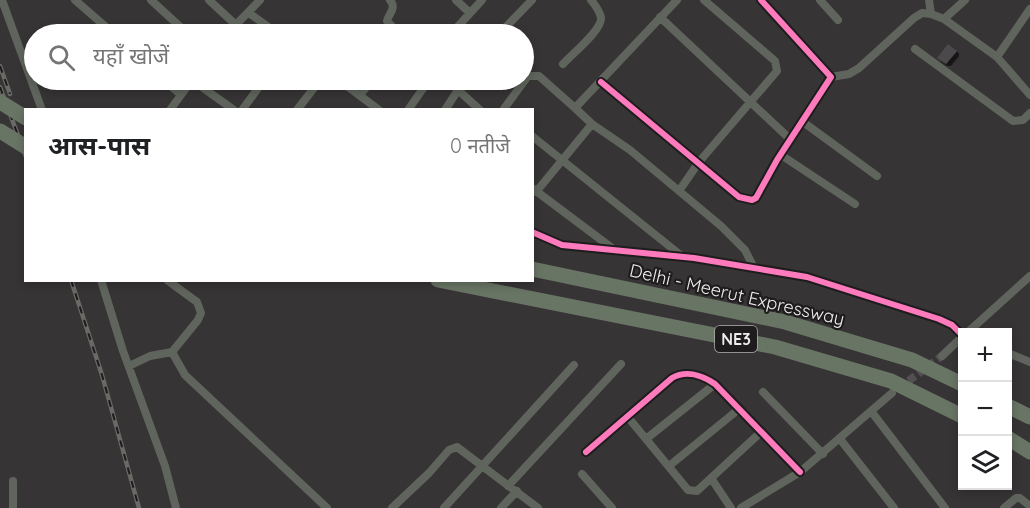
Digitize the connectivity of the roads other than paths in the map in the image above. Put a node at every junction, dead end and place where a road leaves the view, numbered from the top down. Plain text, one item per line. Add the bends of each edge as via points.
1 (13, 0) edge
2 (75, 0) edge
3 (151, 0) edge
4 (209, 0) edge
5 (260, 0) edge
6 (456, 0) edge
7 (482, 0) edge
8 (532, 0) edge
9 (591, 0) edge
10 (677, 0) edge
11 (704, 0) edge
12 (761, 0) edge
13 (820, 0) edge
14 (929, 0) edge
15 (965, 0) edge
16 (394, 2) edge
17 (3, 4) edge
18 (1030, 9) edge
19 (249, 13) junction
20 (470, 13) junction
21 (932, 14) junction
22 (660, 17) junction
23 (944, 19) junction
24 (838, 20) dead end
25 (103, 24) edge
26 (177, 24) edge
27 (235, 24) edge
28 (237, 24) edge
29 (264, 24) edge
30 (390, 24) edge
31 (460, 24) edge
32 (509, 24) edge
33 (915, 49) dead end
34 (997, 57) junction
35 (24, 61) edge
36 (563, 64) dead end
37 (534, 76) edge
38 (831, 77) junction
39 (601, 82) junction
40 (35, 90) edge
41 (175, 90) edge
42 (185, 90) edge
43 (206, 90) edge
44 (257, 90) edge
45 (312, 90) edge
46 (353, 90) edge
47 (364, 90) edge
48 (422, 90) edge
49 (455, 90) edge
50 (462, 90) edge
51 (518, 90) edge
52 (181, 95) junction
53 (360, 95) junction
54 (1030, 95) edge
55 (752, 101) junction
56 (0, 102) edge
57 (41, 108) edge
58 (171, 108) edge
59 (231, 108) edge
60 (244, 108) edge
61 (299, 108) edge
62 (376, 108) edge
63 (409, 108) edge
64 (446, 108) edge
65 (478, 108) edge
66 (504, 108) edge
67 (575, 108) junction
68 (1030, 113) edge
69 (24, 117) edge
70 (802, 122) junction
71 (592, 124) junction
72 (0, 131) edge
73 (534, 137) edge
74 (791, 140) junction
75 (24, 146) edge
76 (781, 154) junction
77 (563, 159) junction
78 (699, 162) junction
79 (877, 176) dead end
80 (534, 190) edge
81 (679, 191) junction
82 (855, 204) dead end
83 (534, 233) edge
84 (616, 251) junction
85 (683, 257) junction
86 (754, 268) junction
87 (536, 270) edge
88 (1030, 276) edge
89 (102, 282) edge
90 (170, 282) edge
91 (448, 282) edge
92 (973, 328) edge
93 (958, 331) edge
94 (958, 341) edge
95 (172, 352) junction
96 (1012, 354) edge
97 (942, 356) tunnel mouth
98 (1030, 362) edge
99 (621, 364) dead end
100 (574, 365) dead end
101 (129, 366) junction
102 (959, 382) edge
103 (715, 384) junction
104 (763, 392) dead end
105 (892, 393) tunnel mouth
106 (1012, 408) edge
107 (740, 409) junction
108 (871, 411) junction
109 (958, 414) edge
110 (627, 416) junction
111 (1030, 417) edge
112 (762, 432) junction
113 (646, 439) junction
114 (840, 439) junction
115 (1012, 441) edge
116 (586, 452) dead end
117 (1030, 453) edge
118 (823, 454) junction
119 (669, 466) junction
120 (482, 467) junction
121 (800, 472) junction
122 (582, 474) dead end
123 (711, 478) junction
124 (13, 481) dead end
125 (508, 486) junction
126 (517, 491) junction
127 (607, 506) edge
128 (1030, 506) edge
129 (14, 508) edge
130 (176, 508) edge
131 (327, 508) edge
132 (392, 508) edge
133 (444, 508) edge
134 (501, 508) edge
135 (538, 508) edge
136 (730, 508) edge
137 (741, 508) edge
138 (894, 508) edge
139 (945, 508) edge
140 (1004, 508) edge

1 - 17 street
2 - 25 street
3 - 26 street
4 - 27 street
5 - 19 street
6 - 20 street
7 - 20 street
8 - 32 street
9 - 36 street via 600,24
10 - 22 street
11 - 55 street via 775,61 777,71
12 - 38 street
13 - 24 street
14 - 21 street
15 - 23 street
16 - 30 street via 387,21
17 - 35 street
18 - 34 street
19 - 28 street
19 - 29 street
20 - 31 street
21 - 23 street
21 - 38 street via 922,13 915,18 849,74
22 - 39 street
22 - 55 street
23 - 34 street
33 - 68 street via 1013,122
34 - 54 street
37 - 67 street via 539,76
38 - 70 street
39 - 67 street
39 - 78 street
40 - 57 street
41 - 52 street
42 - 52 street
43 - 59 street
44 - 60 street
45 - 61 street
46 - 53 street
47 - 53 street
48 - 63 street
49 - 64 street
50 - 65 street
51 - 66 street
52 - 58 street
53 - 62 street
55 - 74 street
55 - 78 street
56 - 69 highway, bridge
67 - 71 street
70 - 74 street
70 - 79 street
71 - 77 street
71 - 81 street
72 - 75 highway, bridge
73 - 77 street
74 - 76 street
76 - 78 street via 752,200 739,197
76 - 82 street
77 - 80 street
77 - 85 street
78 - 81 street
80 - 84 street
81 - 86 street via 730,234 745,250
83 - 84 street via 562,245
84 - 85 street
85 - 86 street
86 - 93 street via 807,278 925,314
87 - 102 highway, Delhi - Meerut Expressway / NE3 via 785,322 912,360
88 - 92 street
89 - 101 street
90 - 95 street via 201,308 198,320
91 - 109 highway, NE3 via 775,347 891,381
94 - 97 street
95 - 101 street via 150,356
95 - 131 street via 185,375
96 - 98 street
99 - 125 street
100 - 120 street
101 - 130 street
103 - 107 street
103 - 110 street via 698,376 680,374
103 - 113 street
104 - 118 street
105 - 108 street
106 - 111 highway
107 - 112 street
107 - 119 street
108 - 114 street
108 - 139 street
110 - 113 street
110 - 116 street
112 - 121 street
112 - 123 street
113 - 119 street
114 - 118 street
114 - 138 street
115 - 117 highway
118 - 121 street
119 - 123 street via 692,492
120 - 125 street
120 - 132 street via 463,450 453,447
120 - 133 street
121 - 137 street
122 - 127 street
123 - 136 street
124 - 129 street
125 - 126 street
126 - 134 street
126 - 135 street
128 - 140 street via 1016,498

